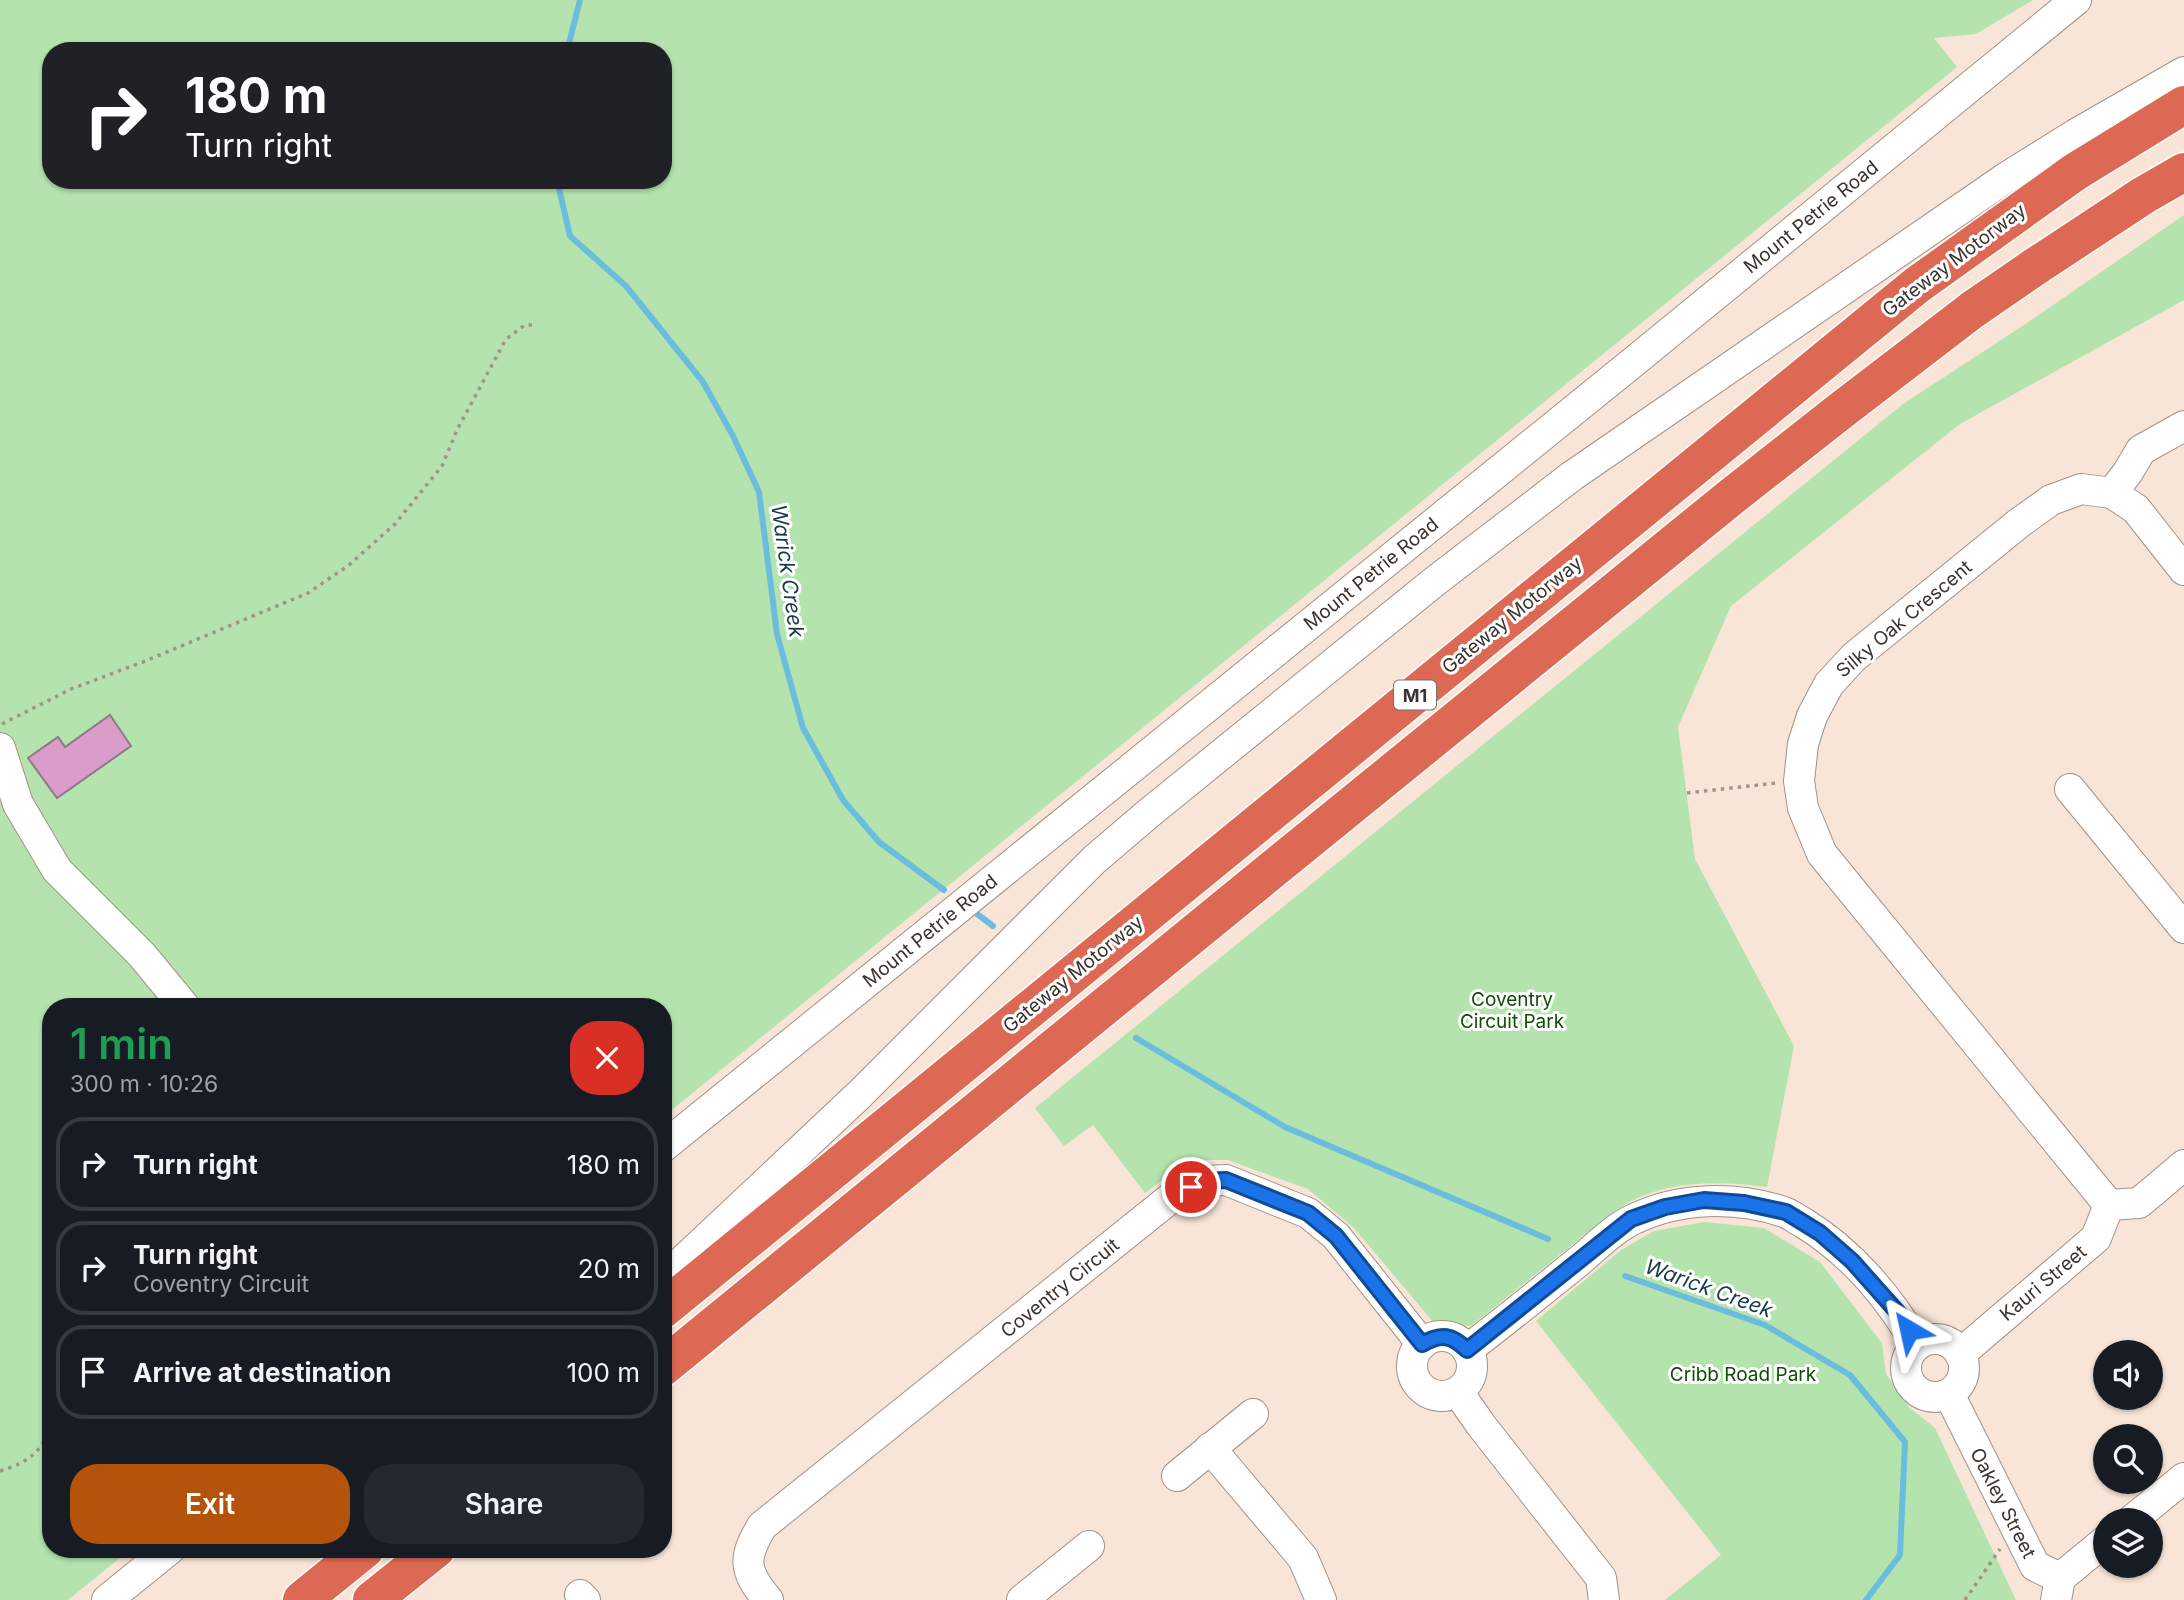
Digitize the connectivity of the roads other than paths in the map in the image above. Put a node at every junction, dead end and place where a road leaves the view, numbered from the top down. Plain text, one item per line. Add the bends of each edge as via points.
1 (2077, 0) edge
2 (2184, 72) edge
3 (2184, 105) edge
4 (2184, 172) edge
5 (2184, 426) edge
6 (2112, 493) junction
7 (2184, 570) edge
8 (0, 748) edge
9 (2070, 789) dead end
10 (2184, 928) edge
11 (177, 998) edge
12 (672, 1140) edge
13 (2184, 1166) edge
14 (2109, 1205) junction
15 (672, 1273) edge
16 (672, 1302) edge
17 (1422, 1344) junction
18 (1917, 1345) junction
19 (1467, 1350) junction
20 (1960, 1354) junction
21 (672, 1360) edge
22 (1458, 1392) junction
23 (1949, 1394) junction
24 (1253, 1414) dead end
25 (1210, 1448) junction
26 (1177, 1476) dead end
27 (2184, 1478) edge
28 (2147, 1508) edge
29 (1089, 1546) dead end
30 (2093, 1553) edge
31 (159, 1558) edge
32 (354, 1558) edge
33 (425, 1558) edge
34 (2058, 1589) edge
35 (1040, 1594) edge
36 (107, 1600) edge
37 (302, 1600) edge
38 (372, 1600) edge
39 (768, 1600) edge
40 (1321, 1600) edge
41 (1604, 1600) edge

1 - 12 street, Mount Petrie Road
2 - 15 street via 2098,120 1873,268 1572,476 1423,590 1094,860
3 - 16 highway, Gateway Motorway / M1 via 2075,172 1917,285
4 - 21 highway, M1 via 2036,265 1891,371
5 - 6 street via 2141,450
6 - 7 street via 2136,509
6 - 14 street, Silky Oak Crescent via 2081,489 2051,500 1854,657 1829,684 1812,716 1798,781 1803,808 1822,854
8 - 11 street via 18,804 57,870
9 - 10 street
13 - 14 street via 2139,1202
14 - 20 street, Kauri Street via 2096,1238
17 - 19 street via 1446,1336
17 - 22 street via 1412,1363 1418,1384 1437,1396
17 - 39 street, Coventry Circuit via 1336,1236 1308,1213 1226,1180 1205,1181 1177,1193 762,1526 748,1550 749,1569
18 - 19 street via 1900,1315 1820,1233 1786,1212 1704,1200 1631,1219
18 - 20 street via 1941,1340
18 - 23 street via 1906,1363 1910,1384 1927,1397
19 - 22 street via 1471,1373
20 - 23 street via 1963,1377
22 - 41 street via 1601,1578
23 - 34 street, Oakley Street via 2035,1566
24 - 25 street
25 - 26 street
25 - 40 street via 1303,1558
27 - 28 street
29 - 35 street
30 - 34 street
31 - 36 street
32 - 37 highway
33 - 38 highway

